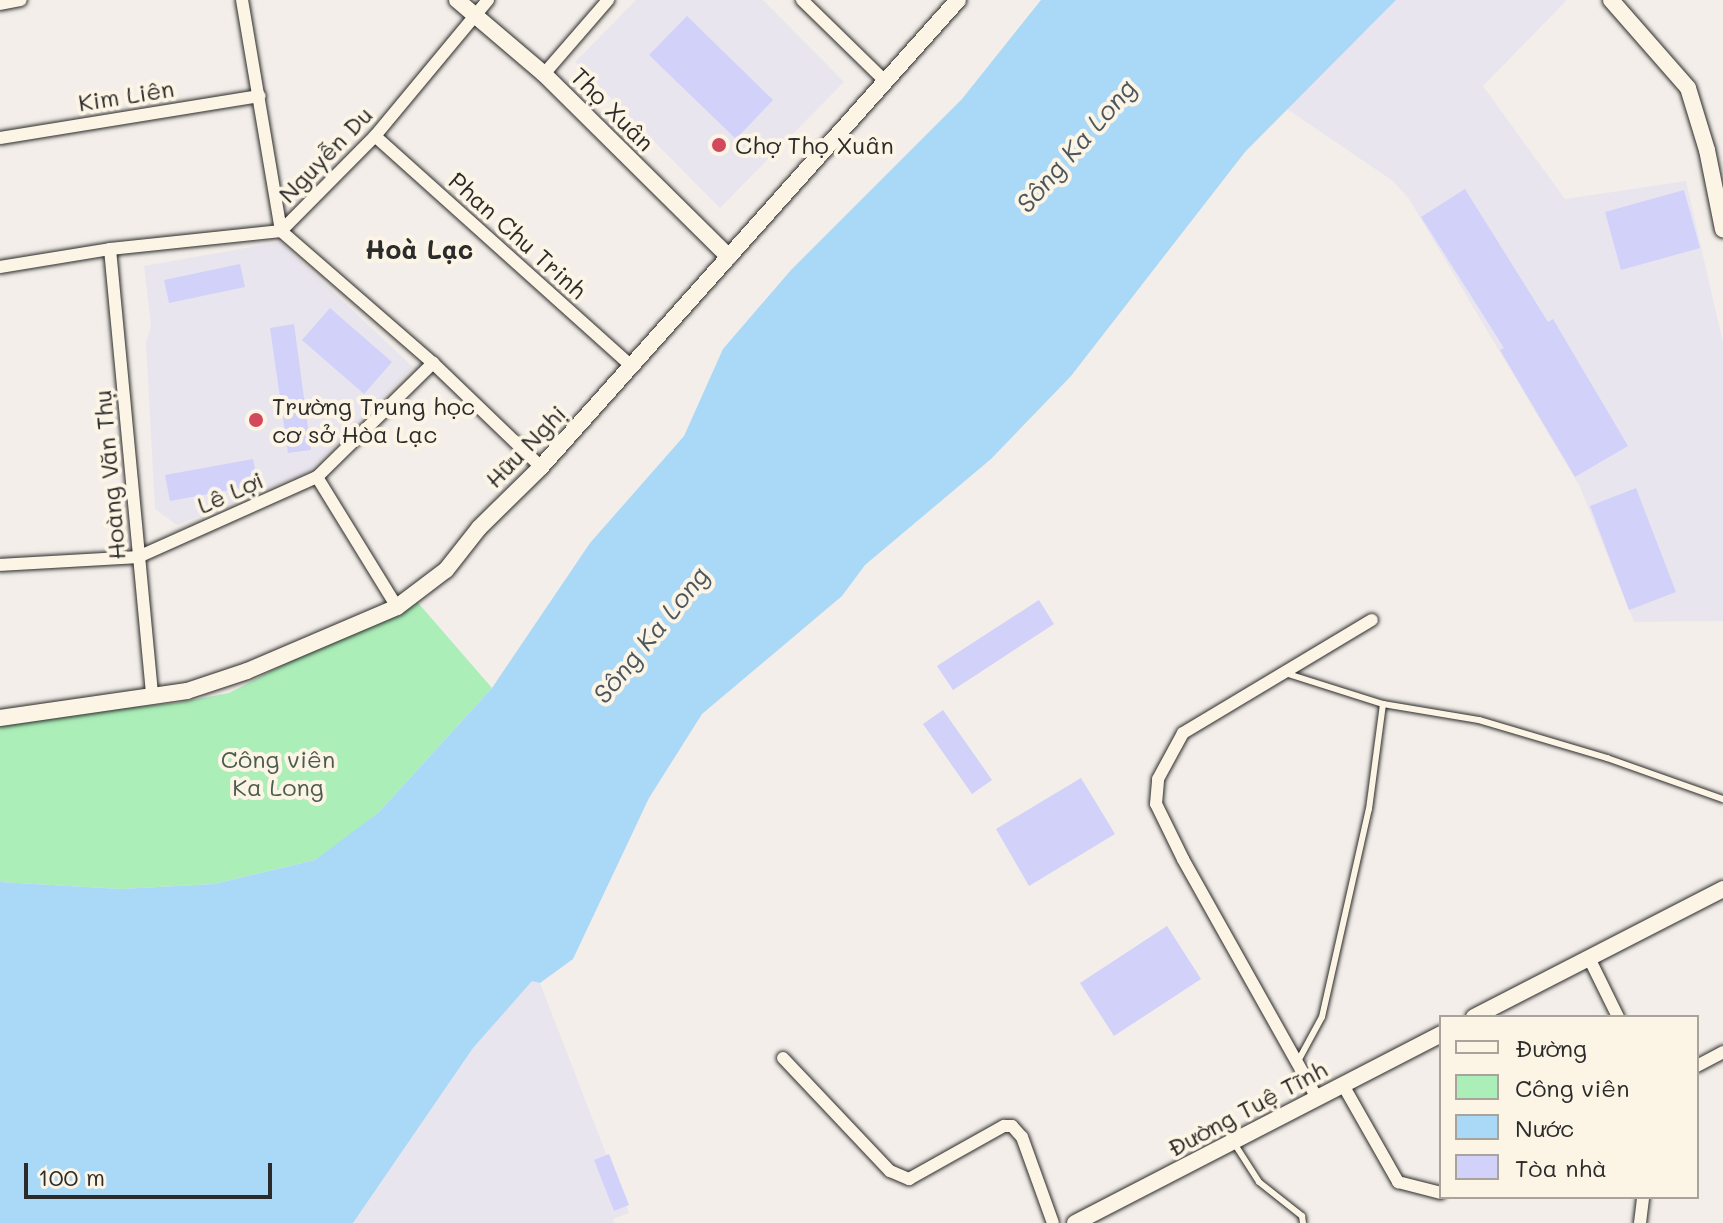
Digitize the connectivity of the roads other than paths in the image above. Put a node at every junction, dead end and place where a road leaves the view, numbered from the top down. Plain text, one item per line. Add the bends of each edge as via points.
1 (21, 0) edge
2 (242, 0) edge
3 (457, 0) edge
4 (488, 0) edge
5 (608, 0) edge
6 (802, 0) edge
7 (958, 0) edge
8 (1611, 0) edge
9 (0, 4) edge
10 (476, 17) junction
11 (544, 74) junction
12 (885, 81) junction
13 (260, 96) junction
14 (375, 136) junction
15 (0, 138) edge
16 (1723, 229) edge
17 (281, 231) junction
18 (110, 249) junction
19 (729, 257) junction
20 (0, 267) edge
21 (433, 363) junction
22 (631, 366) junction
23 (541, 467) junction
24 (317, 477) junction
25 (138, 557) junction
26 (0, 565) edge
27 (397, 607) junction
28 (1372, 620) dead end
29 (1284, 673) junction
30 (152, 697) junction
31 (1383, 704) junction
32 (0, 718) edge
33 (1723, 799) edge
34 (1723, 889) edge
35 (1589, 958) junction
36 (1478, 1015) edge
37 (1617, 1015) edge
38 (1439, 1035) edge
39 (1723, 1052) edge
40 (783, 1058) dead end
41 (1297, 1063) junction
42 (1699, 1065) edge
43 (1343, 1085) junction
44 (1317, 1098) junction
45 (1234, 1143) junction
46 (1439, 1192) edge
47 (1643, 1199) edge
48 (1053, 1223) edge
49 (1075, 1223) edge
50 (1303, 1223) edge
51 (1640, 1223) edge

1 - 9 street
2 - 13 street
3 - 10 street, Thọ Xuân
4 - 10 street, Nguyễn Du
5 - 11 street
6 - 12 street
7 - 12 street, Hữu Nghị
8 - 16 street via 1688,88
10 - 11 street, Thọ Xuân
10 - 14 street, Nguyễn Du
11 - 19 street, Thọ Xuân
12 - 19 street, Hữu Nghị
13 - 15 street, Kim Liên
13 - 17 street
14 - 17 street, Nguyễn Du
14 - 22 street, Phan Chu Trinh
17 - 18 street, Nguyễn Du
17 - 21 street
18 - 20 street, Nguyễn Du
18 - 25 street, Hoàng Văn Thụ
19 - 22 street, Hữu Nghị
21 - 23 street
21 - 24 street, Lê Lợi
22 - 23 street, Hữu Nghị
23 - 27 street, Hữu Nghị via 479,528 446,570
24 - 25 street, Lê Lợi
24 - 27 street
25 - 26 street, Lê Lợi
25 - 30 street, Hoàng Văn Thụ
27 - 30 street, Hữu Nghị via 247,671
28 - 29 street
29 - 31 lane
29 - 41 street via 1183,733 1158,779 1156,804
30 - 32 street, Hữu Nghị
31 - 33 lane via 1479,720
31 - 41 lane via 1369,809 1322,1017
34 - 35 street
35 - 36 street
35 - 37 street
38 - 43 street, Đường Tuệ Tĩnh
39 - 42 street
40 - 48 street via 890,1171 909,1179 1012,1126 1022,1137
41 - 44 street
43 - 44 street, Đường Tuệ Tĩnh
43 - 46 street via 1398,1182
44 - 45 street, Đường Tuệ Tĩnh
45 - 49 street, Đường Tuệ Tĩnh
45 - 50 lane via 1259,1182 1302,1216
47 - 51 street

